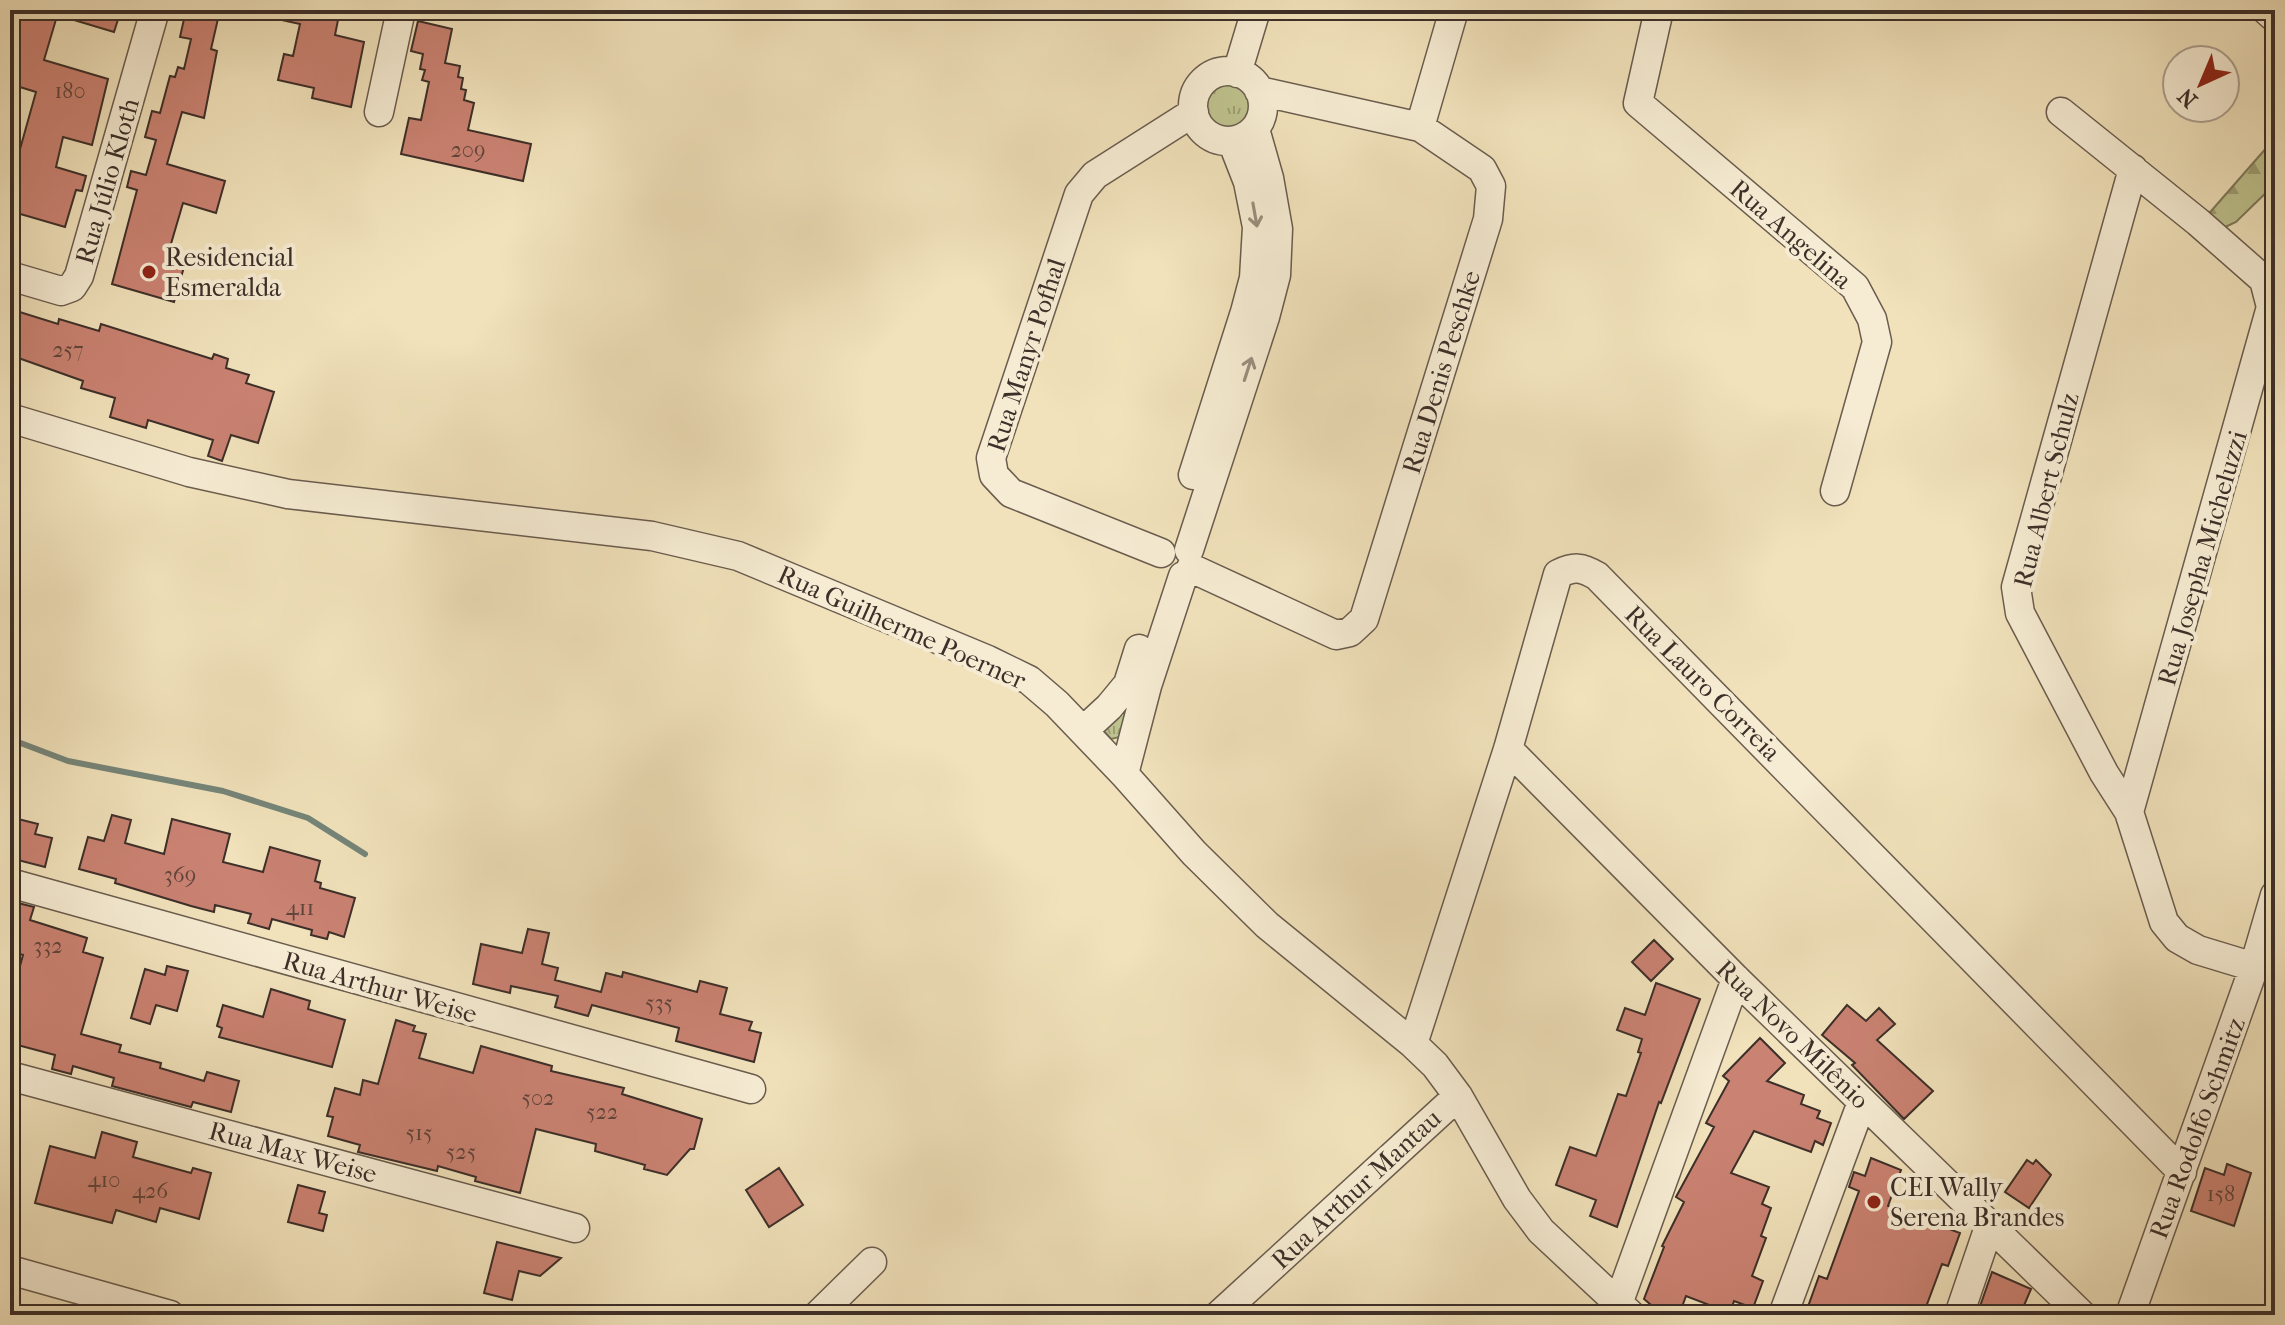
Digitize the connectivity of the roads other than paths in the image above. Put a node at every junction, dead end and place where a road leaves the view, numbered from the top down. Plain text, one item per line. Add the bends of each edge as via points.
1 (155, 10) edge
2 (401, 10) edge
3 (1256, 10) edge
4 (1454, 10) edge
5 (1659, 10) edge
6 (2266, 10) edge
7 (2275, 18) edge
8 (1237, 73) junction
9 (1259, 91) junction
10 (379, 112) dead end
11 (1194, 112) junction
12 (2061, 112) dead end
13 (1420, 127) junction
14 (1244, 135) junction
15 (2133, 169) junction
16 (10, 276) edge
17 (10, 418) edge
18 (1835, 491) dead end
19 (1177, 561) junction
20 (1083, 731) junction
21 (1508, 749) junction
22 (1124, 774) junction
23 (2129, 812) junction
24 (10, 883) edge
25 (2275, 895) edge
26 (2254, 967) junction
27 (1736, 979) junction
28 (1413, 1044) junction
29 (10, 1076) edge
30 (751, 1089) dead end
31 (1458, 1096) junction
32 (1862, 1102) junction
33 (2182, 1172) junction
34 (1990, 1224) junction
35 (575, 1228) dead end
36 (872, 1262) dead end
37 (10, 1270) edge
38 (1624, 1310) edge
39 (170, 1315) edge
40 (818, 1315) edge
41 (1219, 1315) edge
42 (1783, 1315) edge
43 (1959, 1315) edge
44 (2082, 1315) edge
45 (2130, 1315) edge

1 - 16 street, Rua Júlio Kloth via 79,276 61,291
2 - 10 street
3 - 8 street
4 - 13 street
5 - 18 street, Rua Angelina via 1638,103 1855,287 1872,319 1877,342
6 - 7 street
8 - 9 street
8 - 11 street via 1222,72 1199,86
9 - 13 street, Rua Denis Peschke
9 - 14 street via 1261,118
11 - 14 street via 1208,135 1219,140
11 - 19 street, Rua Manyr Pofhal via 1095,175 1079,194 991,458 994,475 1011,493
12 - 15 street, Rua Josepha Micheluzzi
13 - 19 street, Rua Denis Peschke via 1482,169 1491,186 1488,219 1364,619 1350,632 1336,635
14 - 19 street via 1269,178 1278,229 1276,275
15 - 23 street, Rua Albert Schulz via 2016,587 2020,613
15 - 23 street, Rua Josepha Micheluzzi via 2264,280 2271,307
17 - 20 street, Rua Guilherme Poerner via 189,472 288,494 652,536 738,556 1029,680
19 - 20 street via 1128,684
19 - 22 street
20 - 22 street, Rua Guilherme Poerner
21 - 27 street, Rua Novo Milênio
21 - 28 street, Rua Lauro Correia
21 - 33 street, Rua Lauro Correia via 1558,574 1584,568
22 - 28 street, Rua Guilherme Poerner via 1267,925
23 - 26 street, Rua Albert Schulz via 2164,922 2177,938 2198,950
24 - 30 street, Rua Arthur Weise
25 - 26 street, Rua Rodolfo Schmitz
26 - 33 street, Rua Rodolfo Schmitz
27 - 32 street, Rua Novo Milênio
27 - 38 street
28 - 31 street, Rua Guilherme Poerner
29 - 35 street, Rua Max Weise
31 - 38 street, Rua Guilherme Poerner via 1541,1231
31 - 41 street, Rua Arthur Mantau
32 - 34 street, Rua Novo Milênio
32 - 42 street
33 - 45 street, Rua Rodolfo Schmitz
34 - 43 street
34 - 44 street, Rua Novo Milênio
36 - 40 street
37 - 39 street

